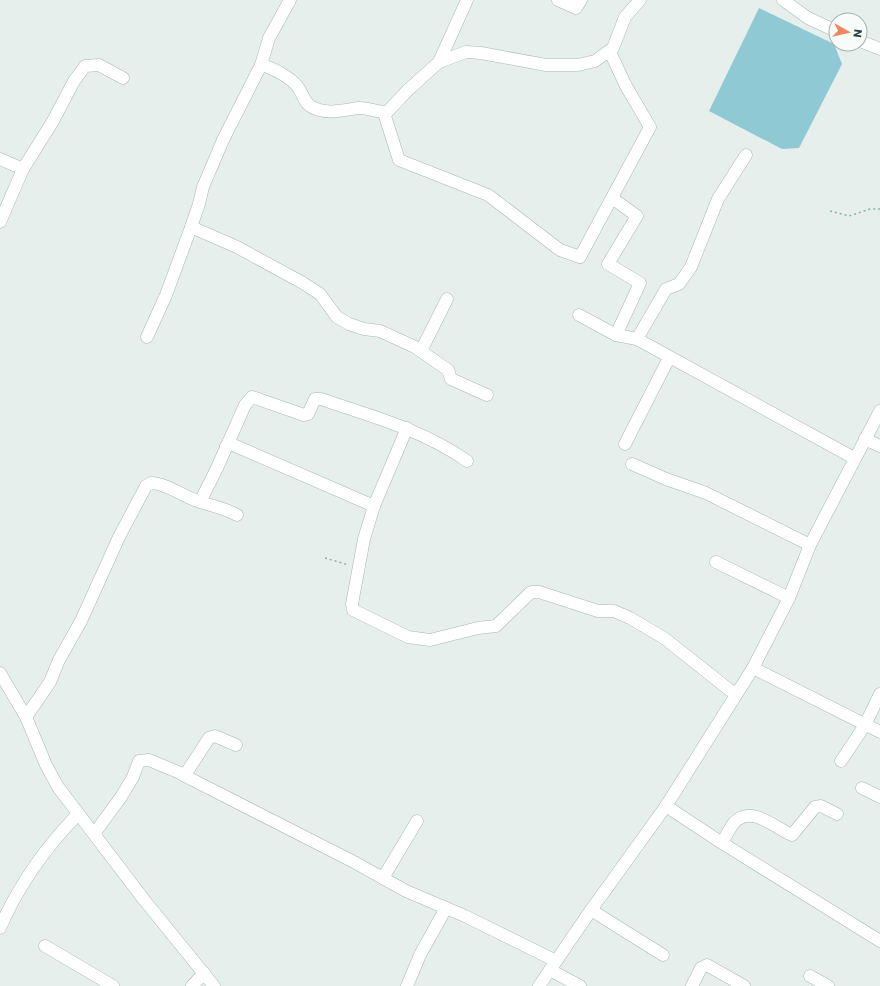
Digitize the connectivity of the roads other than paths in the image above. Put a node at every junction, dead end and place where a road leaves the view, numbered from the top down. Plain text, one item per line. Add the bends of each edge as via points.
1 (290, 0) edge
2 (467, 0) edge
3 (558, 0) edge
4 (581, 0) edge
5 (640, 0) edge
6 (783, 0) edge
7 (828, 27) edge
8 (868, 44) edge
9 (880, 49) edge
10 (610, 52) junction
11 (439, 62) junction
12 (261, 64) junction
13 (123, 78) dead end
14 (384, 112) junction
15 (746, 155) dead end
16 (0, 159) edge
17 (23, 169) junction
18 (612, 198) junction
19 (0, 222) edge
20 (191, 227) junction
21 (447, 299) dead end
22 (579, 315) dead end
23 (616, 335) junction
24 (147, 337) dead end
25 (637, 339) junction
26 (421, 351) junction
27 (669, 358) junction
28 (487, 395) dead end
29 (880, 411) edge
30 (407, 428) junction
31 (865, 439) junction
32 (229, 443) junction
33 (626, 444) dead end
34 (880, 446) edge
35 (854, 458) junction
36 (467, 462) dead end
37 (632, 464) dead end
38 (200, 502) junction
39 (374, 506) junction
40 (237, 515) dead end
41 (810, 546) junction
42 (716, 562) dead end
43 (789, 598) junction
44 (753, 668) junction
45 (0, 673) edge
46 (880, 694) edge
47 (736, 695) junction
48 (26, 716) junction
49 (865, 725) junction
50 (880, 732) edge
51 (236, 746) dead end
52 (841, 761) dead end
53 (184, 775) junction
54 (862, 788) dead end
55 (880, 797) edge
56 (666, 806) junction
57 (78, 814) junction
58 (837, 814) dead end
59 (417, 821) dead end
60 (94, 834) junction
61 (722, 843) junction
62 (383, 878) junction
63 (446, 908) junction
64 (591, 910) junction
65 (0, 928) edge
66 (880, 941) edge
67 (45, 946) dead end
68 (663, 955) dead end
69 (553, 965) junction
70 (204, 973) junction
71 (810, 976) dead end
72 (113, 986) edge
73 (192, 986) edge
74 (214, 986) edge
75 (408, 986) edge
76 (539, 986) edge
77 (580, 986) edge
78 (692, 986) edge
79 (744, 986) edge
80 (828, 986) edge

1 - 12 street via 269,38
2 - 11 street
3 - 4 street via 576,8
5 - 10 street via 624,17
6 - 7 street via 808,18
8 - 9 street
10 - 11 street via 591,62 578,65 535,64 473,52
10 - 18 street via 650,127
11 - 14 street
12 - 14 street via 291,80 309,105 316,109 341,111 365,108
12 - 20 street via 223,140 203,187
13 - 17 street via 99,65 85,66
14 - 18 street via 399,160 488,195 560,250 580,257
15 - 25 street via 718,199 688,272 679,284 666,289
16 - 17 street
17 - 19 street
18 - 23 street via 637,216 608,264 640,283
20 - 24 street via 166,295
20 - 26 street via 237,247 303,283 320,294 337,316 354,326 386,333
21 - 26 street
22 - 23 street
23 - 25 street
25 - 27 street
26 - 28 street via 448,370 451,379
27 - 33 street
27 - 35 street
29 - 31 street
30 - 32 street via 321,399 315,400 308,414 304,415 252,397 245,405
30 - 36 street via 438,442
30 - 39 street
31 - 34 street
31 - 35 street
32 - 38 street
32 - 39 street
35 - 41 street
37 - 41 street via 706,493
38 - 40 street via 224,508
38 - 48 street via 158,484 150,483 146,486 50,682
39 - 47 street via 358,568 353,610 408,637 430,640 478,628 492,628 534,591 598,611 611,610 630,618 664,638
41 - 43 street
42 - 43 street
43 - 44 street
44 - 47 street
44 - 49 street
45 - 48 street
46 - 49 street
47 - 56 street
48 - 57 street via 52,776
49 - 50 street
49 - 52 street
51 - 53 street via 215,736 209,738
53 - 60 street via 149,760 139,761 121,797
53 - 62 street
54 - 55 street
56 - 61 street
56 - 64 street
57 - 60 street
57 - 65 street via 31,869
58 - 61 street via 821,806 815,807 792,836 757,817 749,816 733,824
59 - 62 street
60 - 70 street
61 - 66 street
62 - 63 street
63 - 69 street
63 - 75 street via 420,955
64 - 68 street
64 - 69 street
67 - 72 street
69 - 76 street
69 - 77 street
70 - 73 street
70 - 74 street
71 - 80 street
78 - 79 street via 701,968 707,965

